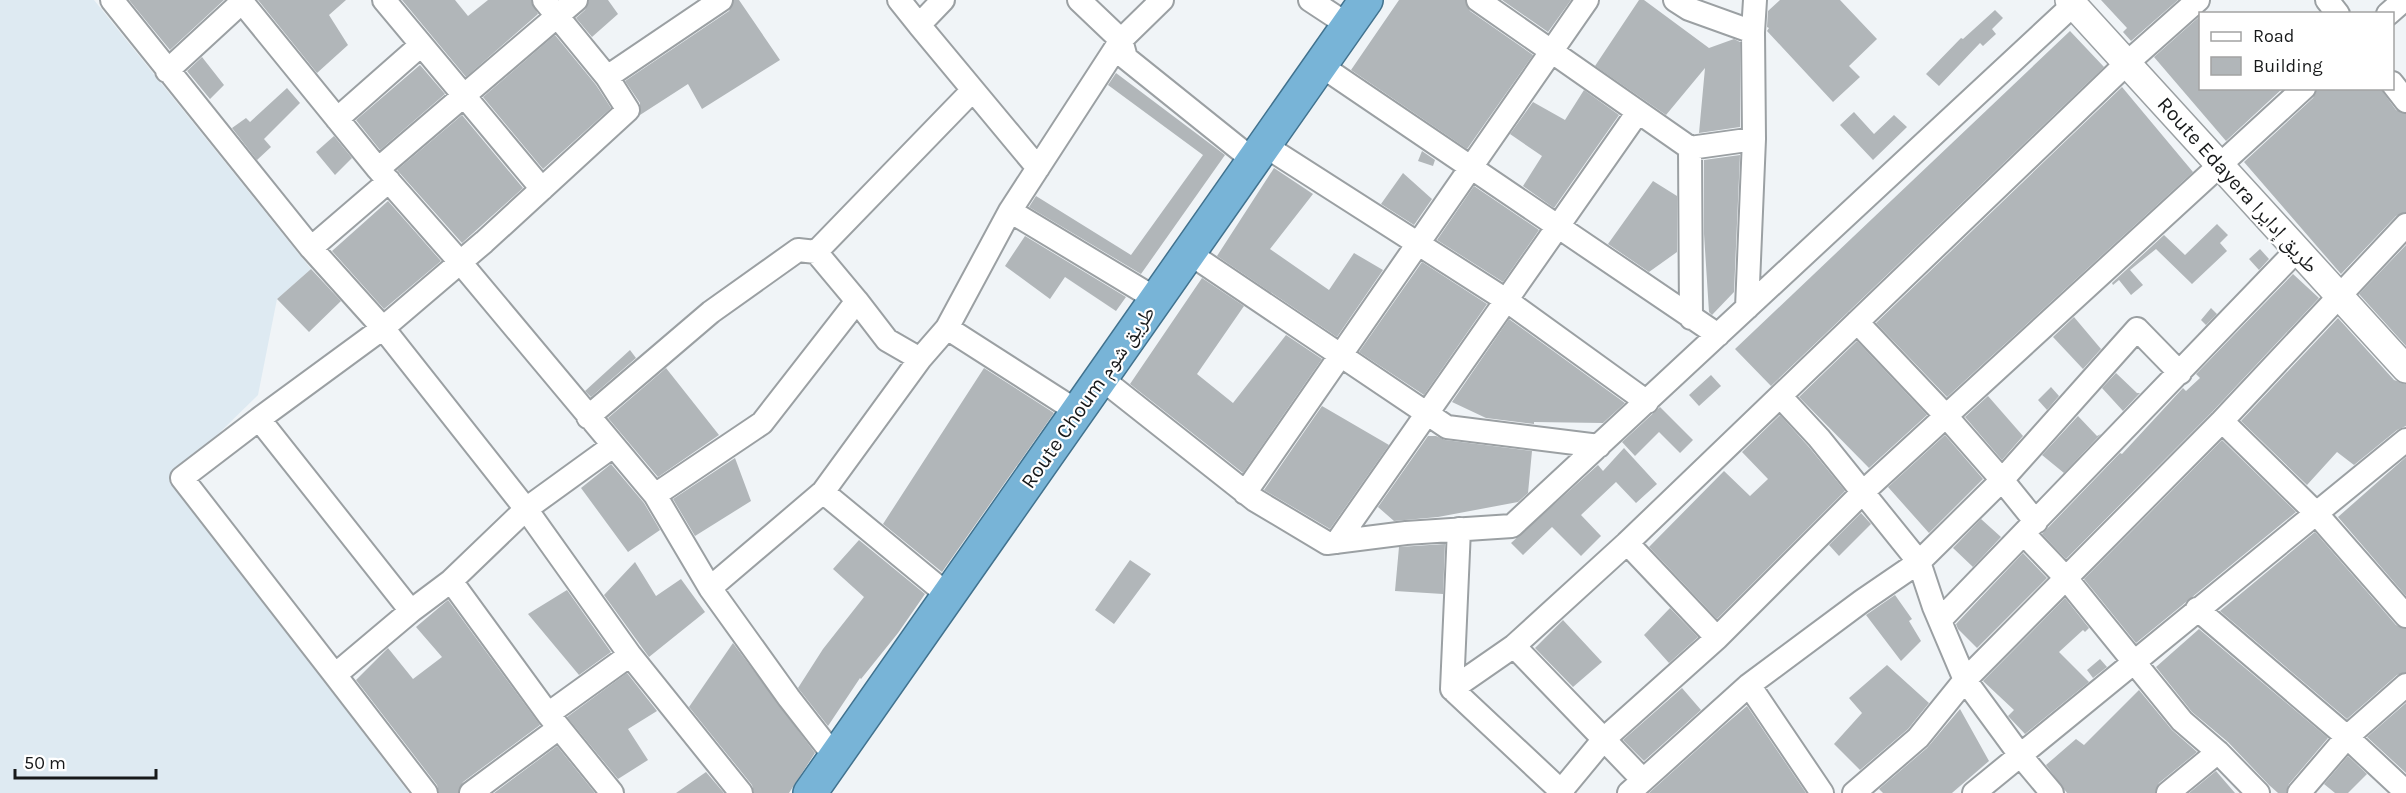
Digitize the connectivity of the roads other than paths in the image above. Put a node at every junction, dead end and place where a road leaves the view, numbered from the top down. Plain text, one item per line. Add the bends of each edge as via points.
1 (112, 0) edge
2 (576, 0) edge
3 (721, 0) edge
4 (899, 0) edge
5 (943, 0) edge
6 (1079, 0) edge
7 (1162, 0) edge
8 (1310, 0) edge
9 (1478, 0) edge
10 (1587, 0) edge
11 (1675, 0) edge
12 (1755, 0) edge
13 (2198, 0) edge
14 (2327, 0) edge
15 (2404, 0) edge
16 (242, 1) edge
17 (2071, 2) edge
18 (397, 5) edge
19 (551, 8) edge
20 (1357, 12) edge
21 (2336, 12) edge
22 (2390, 12) edge
23 (919, 24) junction
24 (1753, 32) junction
25 (1121, 40) junction
26 (421, 45) junction
27 (1551, 51) junction
28 (2127, 63) junction
29 (1320, 65) junction
30 (168, 70) junction
31 (607, 77) junction
32 (2394, 86) edge
33 (973, 90) junction
34 (2302, 90) edge
35 (464, 96) junction
36 (2406, 101) edge
37 (1638, 112) junction
38 (337, 119) junction
39 (1754, 139) junction
40 (1690, 148) junction
41 (1259, 152) junction
42 (2219, 164) junction
43 (1471, 167) junction
44 (1038, 168) junction
45 (383, 175) junction
46 (542, 189) junction
47 (1010, 211) junction
48 (2406, 225) edge
49 (1558, 226) junction
50 (1418, 243) junction
51 (311, 248) junction
52 (2297, 250) junction
53 (816, 252) junction
54 (1189, 253) junction
55 (460, 262) junction
56 (2339, 296) junction
57 (1156, 299) junction
58 (1506, 300) junction
59 (857, 301) junction
60 (1747, 308) junction
61 (1691, 318) junction
62 (1857, 322) junction
63 (383, 328) junction
64 (947, 328) junction
65 (1718, 335) junction
66 (1340, 355) junction
67 (920, 359) junction
68 (2404, 362) edge
69 (2180, 373) junction
70 (1102, 379) junction
71 (1780, 396) junction
72 (1647, 402) junction
73 (1078, 412) junction
74 (1427, 414) junction
75 (1946, 416) junction
76 (588, 417) junction
77 (259, 419) junction
78 (2222, 421) junction
79 (2406, 440) edge
80 (613, 446) junction
81 (1599, 446) junction
82 (2002, 480) junction
83 (823, 492) junction
84 (1863, 492) junction
85 (1245, 493) junction
86 (656, 495) junction
87 (526, 509) junction
88 (2315, 512) junction
89 (2030, 528) junction
90 (1459, 529) junction
91 (1337, 542) junction
92 (1627, 543) junction
93 (1920, 562) junction
94 (2065, 577) junction
95 (451, 581) junction
96 (710, 588) junction
97 (949, 596) junction
98 (2198, 609) junction
99 (411, 611) junction
100 (2406, 616) edge
101 (1940, 620) junction
102 (1717, 638) junction
103 (1514, 646) junction
104 (630, 655) junction
105 (2134, 661) junction
106 (335, 675) junction
107 (1965, 680) junction
108 (1749, 685) junction
109 (2406, 685) edge
110 (1452, 689) junction
111 (553, 721) junction
112 (2346, 737) junction
113 (1604, 739) junction
114 (2218, 752) junction
115 (2020, 755) junction
116 (835, 757) junction
117 (1636, 787) edge
118 (1562, 792) edge
119 (2406, 792) edge
120 (426, 793) edge
121 (471, 793) edge
122 (612, 793) edge
123 (741, 793) edge
124 (810, 793) edge
125 (1822, 793) edge
126 (1854, 793) edge
127 (1974, 793) edge
128 (2052, 793) edge
129 (2168, 793) edge
130 (2258, 793) edge
131 (2299, 793) edge

1 - 30 street
2 - 19 street
3 - 31 street
4 - 23 street
5 - 23 street
6 - 25 street
7 - 25 street
8 - 20 street
9 - 27 street
10 - 27 street
11 - 24 street via 1689,9
12 - 24 street
13 - 28 street
14 - 21 street
15 - 22 street
16 - 30 street
16 - 38 street
17 - 28 street, Route Edayera طريق إدايرا
17 - 60 street
18 - 26 street
19 - 31 street
19 - 35 street
20 - 29 highway, Route Choum طريق شوم
23 - 33 street
24 - 39 street
25 - 41 street via 1126,58
25 - 44 street
26 - 35 street
26 - 38 street
27 - 37 street
27 - 43 street
28 - 42 street, Route Edayera طريق إدايرا
28 - 62 street
29 - 41 highway, Route Choum طريق شوم
29 - 43 street
30 - 51 street
31 - 46 street via 628,110
32 - 36 street
33 - 44 street
33 - 53 street
34 - 42 street
35 - 45 street
35 - 46 street
37 - 40 street
37 - 49 street
38 - 45 street
39 - 40 street
39 - 60 street
40 - 61 street
41 - 50 street
41 - 54 highway, Route Choum طريق شوم
42 - 52 street, Route Edayera طريق إدايرا
42 - 75 street
43 - 49 street
43 - 50 street
44 - 47 street
45 - 51 street
45 - 55 street
46 - 55 street
47 - 57 street
47 - 64 street
48 - 56 street
49 - 58 street
49 - 61 street
50 - 58 street
50 - 66 street
51 - 63 street
52 - 56 street, Route Edayera طريق إدايرا
52 - 69 street
53 - 59 street
53 - 76 street via 798,250 711,312
54 - 57 highway, Route Choum طريق شوم
54 - 66 street
55 - 63 street
55 - 76 street
56 - 68 street, Route Edayera طريق إدايرا
56 - 78 street
57 - 70 highway, Route Choum طريق شوم
58 - 72 street
58 - 74 street
59 - 67 street via 886,340
59 - 86 street via 762,423
60 - 65 street
61 - 65 street
62 - 71 street
62 - 75 street
63 - 77 street
63 - 87 street
64 - 67 street
64 - 73 street
65 - 72 street
66 - 74 street
66 - 85 street
67 - 83 street
69 - 82 street via 2137,329
69 - 89 street
70 - 73 highway, Route Choum طريق شوم
70 - 85 street
71 - 84 street
71 - 92 street
72 - 81 street
73 - 97 highway, Route Choum طريق شوم
74 - 81 street via 1447,427
74 - 91 street
75 - 82 street
75 - 84 street
76 - 80 street
77 - 99 street
77 - 106 street via 182,478
78 - 88 street
78 - 94 street
79 - 88 street
80 - 86 street
80 - 87 street
81 - 90 street via 1512,526
82 - 89 street
82 - 93 street
83 - 96 street
83 - 97 street
84 - 93 street
84 - 102 street
85 - 91 street via 1327,543
86 - 96 street
87 - 95 street
87 - 104 street
88 - 98 street
88 - 100 street
89 - 94 street
89 - 101 street
90 - 91 street
90 - 110 street
92 - 102 street
92 - 103 street
93 - 101 street
93 - 108 street
94 - 105 street
94 - 107 street
95 - 99 street
95 - 111 street
96 - 116 street
97 - 116 highway, Route Choum طريق شوم
98 - 105 street
98 - 112 street
99 - 106 street
101 - 107 street
102 - 113 street
103 - 110 street
103 - 113 street
104 - 111 street
104 - 123 street
105 - 114 street via 2182,721
105 - 115 street
106 - 120 street
107 - 115 street
107 - 126 street via 1918,738
108 - 117 street
108 - 125 street
109 - 112 street
110 - 118 street
111 - 121 street
111 - 122 street
112 - 119 street
112 - 131 street
113 - 117 street
113 - 118 street
114 - 129 street
114 - 130 street
115 - 127 street
115 - 128 street
116 - 124 highway, Route Choum طريق شوم

